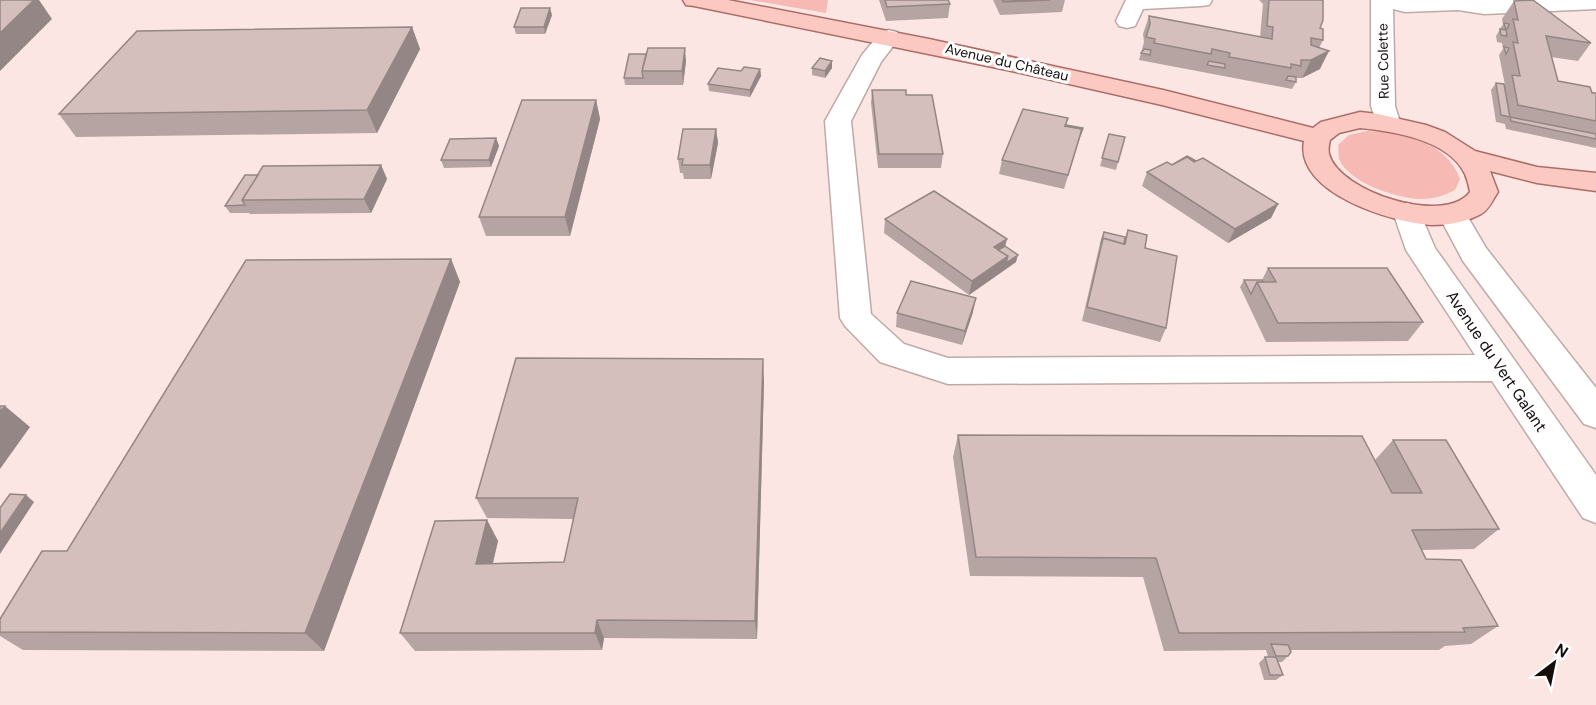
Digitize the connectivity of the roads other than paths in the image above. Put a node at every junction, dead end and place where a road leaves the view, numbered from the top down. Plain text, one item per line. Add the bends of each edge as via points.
1 (694, 0) edge
2 (1202, 0) edge
3 (1382, 0) edge
4 (1593, 3) dead end
5 (1127, 21) dead end
6 (889, 37) junction
7 (1387, 122) junction
8 (1317, 137) junction
9 (1467, 157) junction
10 (1596, 182) edge
11 (1484, 192) junction
12 (1596, 197) edge
13 (1407, 212) junction
14 (1452, 214) junction
15 (1502, 368) junction
16 (1596, 414) edge
17 (1596, 506) edge

1 - 6 main road, Avenue du Château
2 - 5 street via 1135,3
3 - 4 street via 1405,6 1458,4 1484,8
3 - 7 street, Rue Colette via 1383,106
6 - 8 main road, Avenue du Château via 1217,110
6 - 15 street via 870,60 838,121 856,318 892,353 948,371
7 - 8 main road via 1360,120 1330,127
7 - 9 main road via 1446,142
8 - 13 main road via 1315,153 1323,169 1341,185 1383,206
9 - 10 main road via 1537,175
9 - 11 main road via 1482,176
11 - 12 main road
11 - 14 main road via 1473,207
13 - 14 main road
13 - 15 street, Avenue du Vert Galant via 1421,250
14 - 16 street via 1474,254
15 - 17 street, Avenue du Vert Galant

